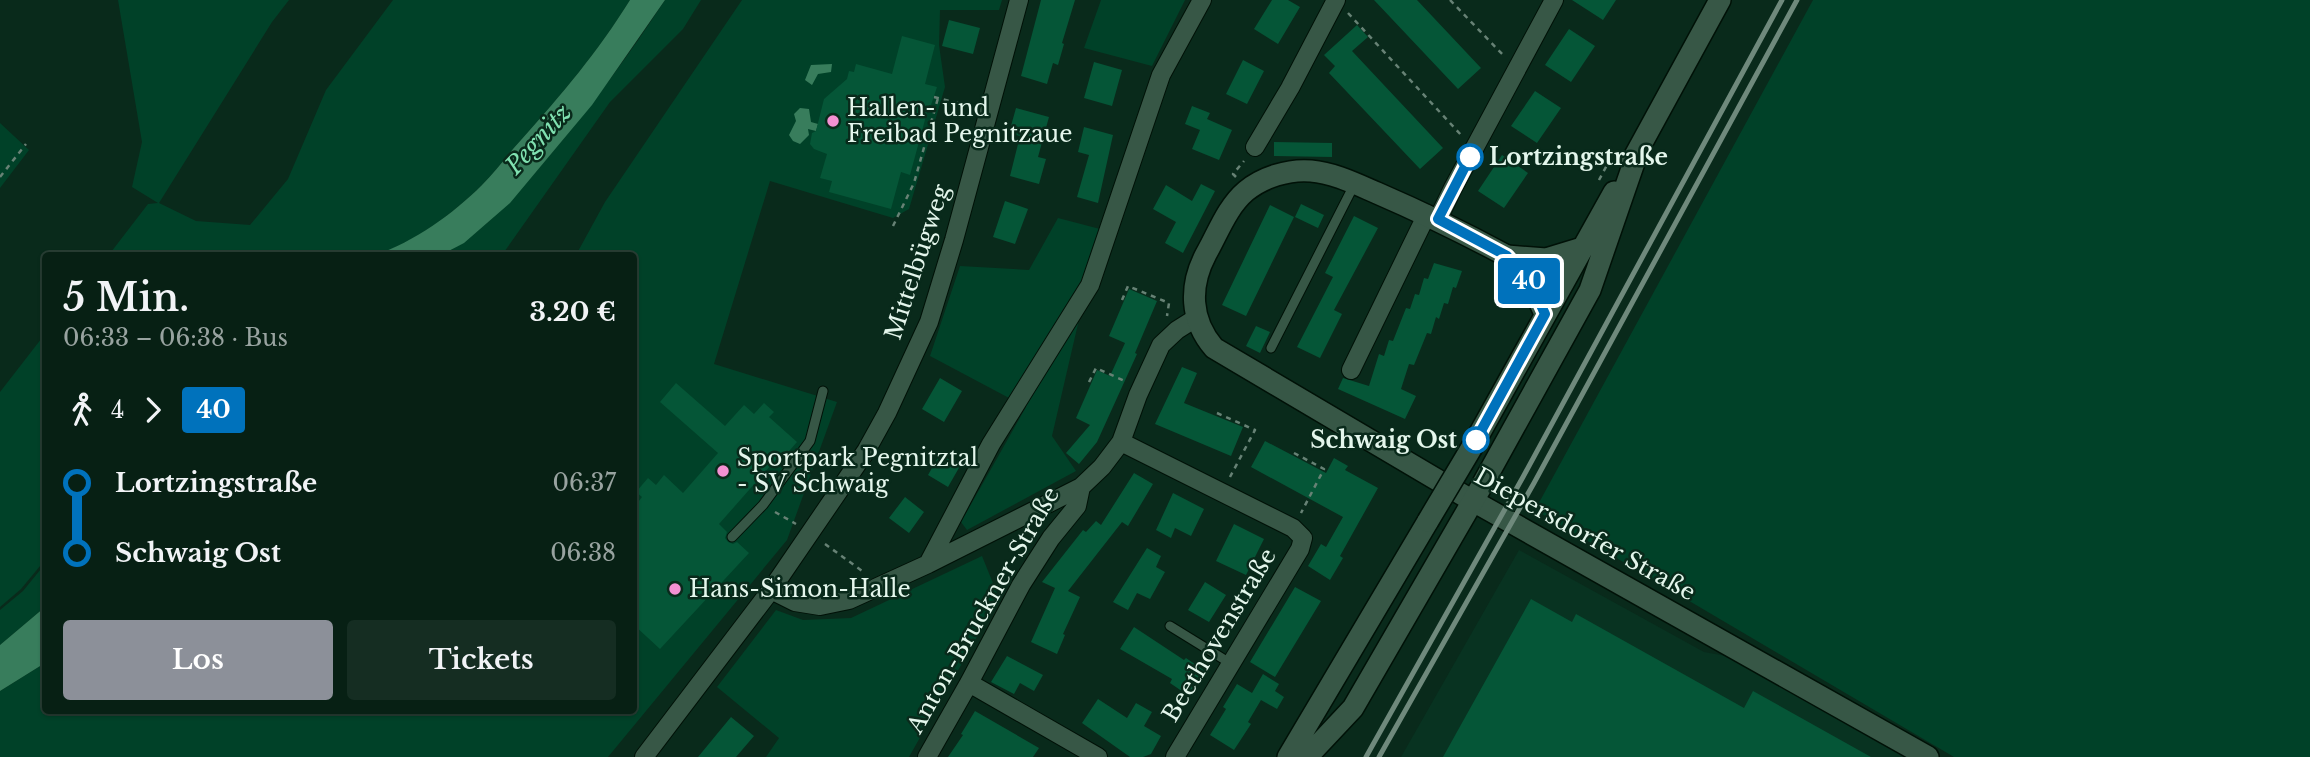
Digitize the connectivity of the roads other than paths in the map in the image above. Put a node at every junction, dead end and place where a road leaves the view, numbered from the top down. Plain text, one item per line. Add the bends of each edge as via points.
1 (1018, 0) edge
2 (1202, 0) edge
3 (1554, 0) edge
4 (1720, 0) edge
5 (1341, 5) edge
6 (1255, 147) dead end
7 (1638, 151) junction
8 (1355, 183) junction
9 (1433, 217) junction
10 (1581, 248) junction
11 (1507, 256) junction
12 (1545, 314) junction
13 (1196, 318) junction
14 (1271, 348) dead end
15 (1351, 370) dead end
16 (823, 391) dead end
17 (1121, 442) junction
18 (1081, 487) junction
19 (1473, 501) junction
20 (732, 537) dead end
21 (928, 564) junction
22 (771, 590) junction
23 (1170, 625) dead end
24 (1230, 663) junction
25 (969, 684) junction
26 (644, 757) edge
27 (927, 757) edge
28 (1098, 757) edge
29 (1175, 757) edge
30 (1288, 757) edge
31 (1307, 757) edge
32 (1928, 757) edge

1 - 22 street, Mittelbügweg via 929,322 866,451
2 - 21 street via 1161,75 1090,285 991,444
3 - 9 street
4 - 7 main road
5 - 6 street
7 - 10 main road
7 - 19 main road via 1590,290
8 - 9 main road
8 - 13 main road via 1300,170 1275,176 1247,191 1230,209 1198,269
8 - 14 lane
9 - 11 main road
9 - 15 street
10 - 11 main road via 1546,258
10 - 12 main road
11 - 12 main road via 1531,283
12 - 30 main road, bridge via 1472,447
13 - 17 street via 1161,345
13 - 19 main road, Diepersdorfer Straße via 1214,348
16 - 20 lane via 810,441 763,505
17 - 18 street
17 - 24 street, Beethovenstraße via 1298,533 1300,549
18 - 21 street
18 - 25 street, Anton-Bruckner-Straße via 1077,506 1021,585
19 - 31 main road via 1353,708
19 - 32 main road, Diepersdorfer Straße
21 - 22 street via 849,600 820,606 795,602
22 - 26 street, Mittelbügweg
23 - 24 lane
24 - 29 street, Beethovenstraße
25 - 27 street, Anton-Bruckner-Straße
25 - 28 street

